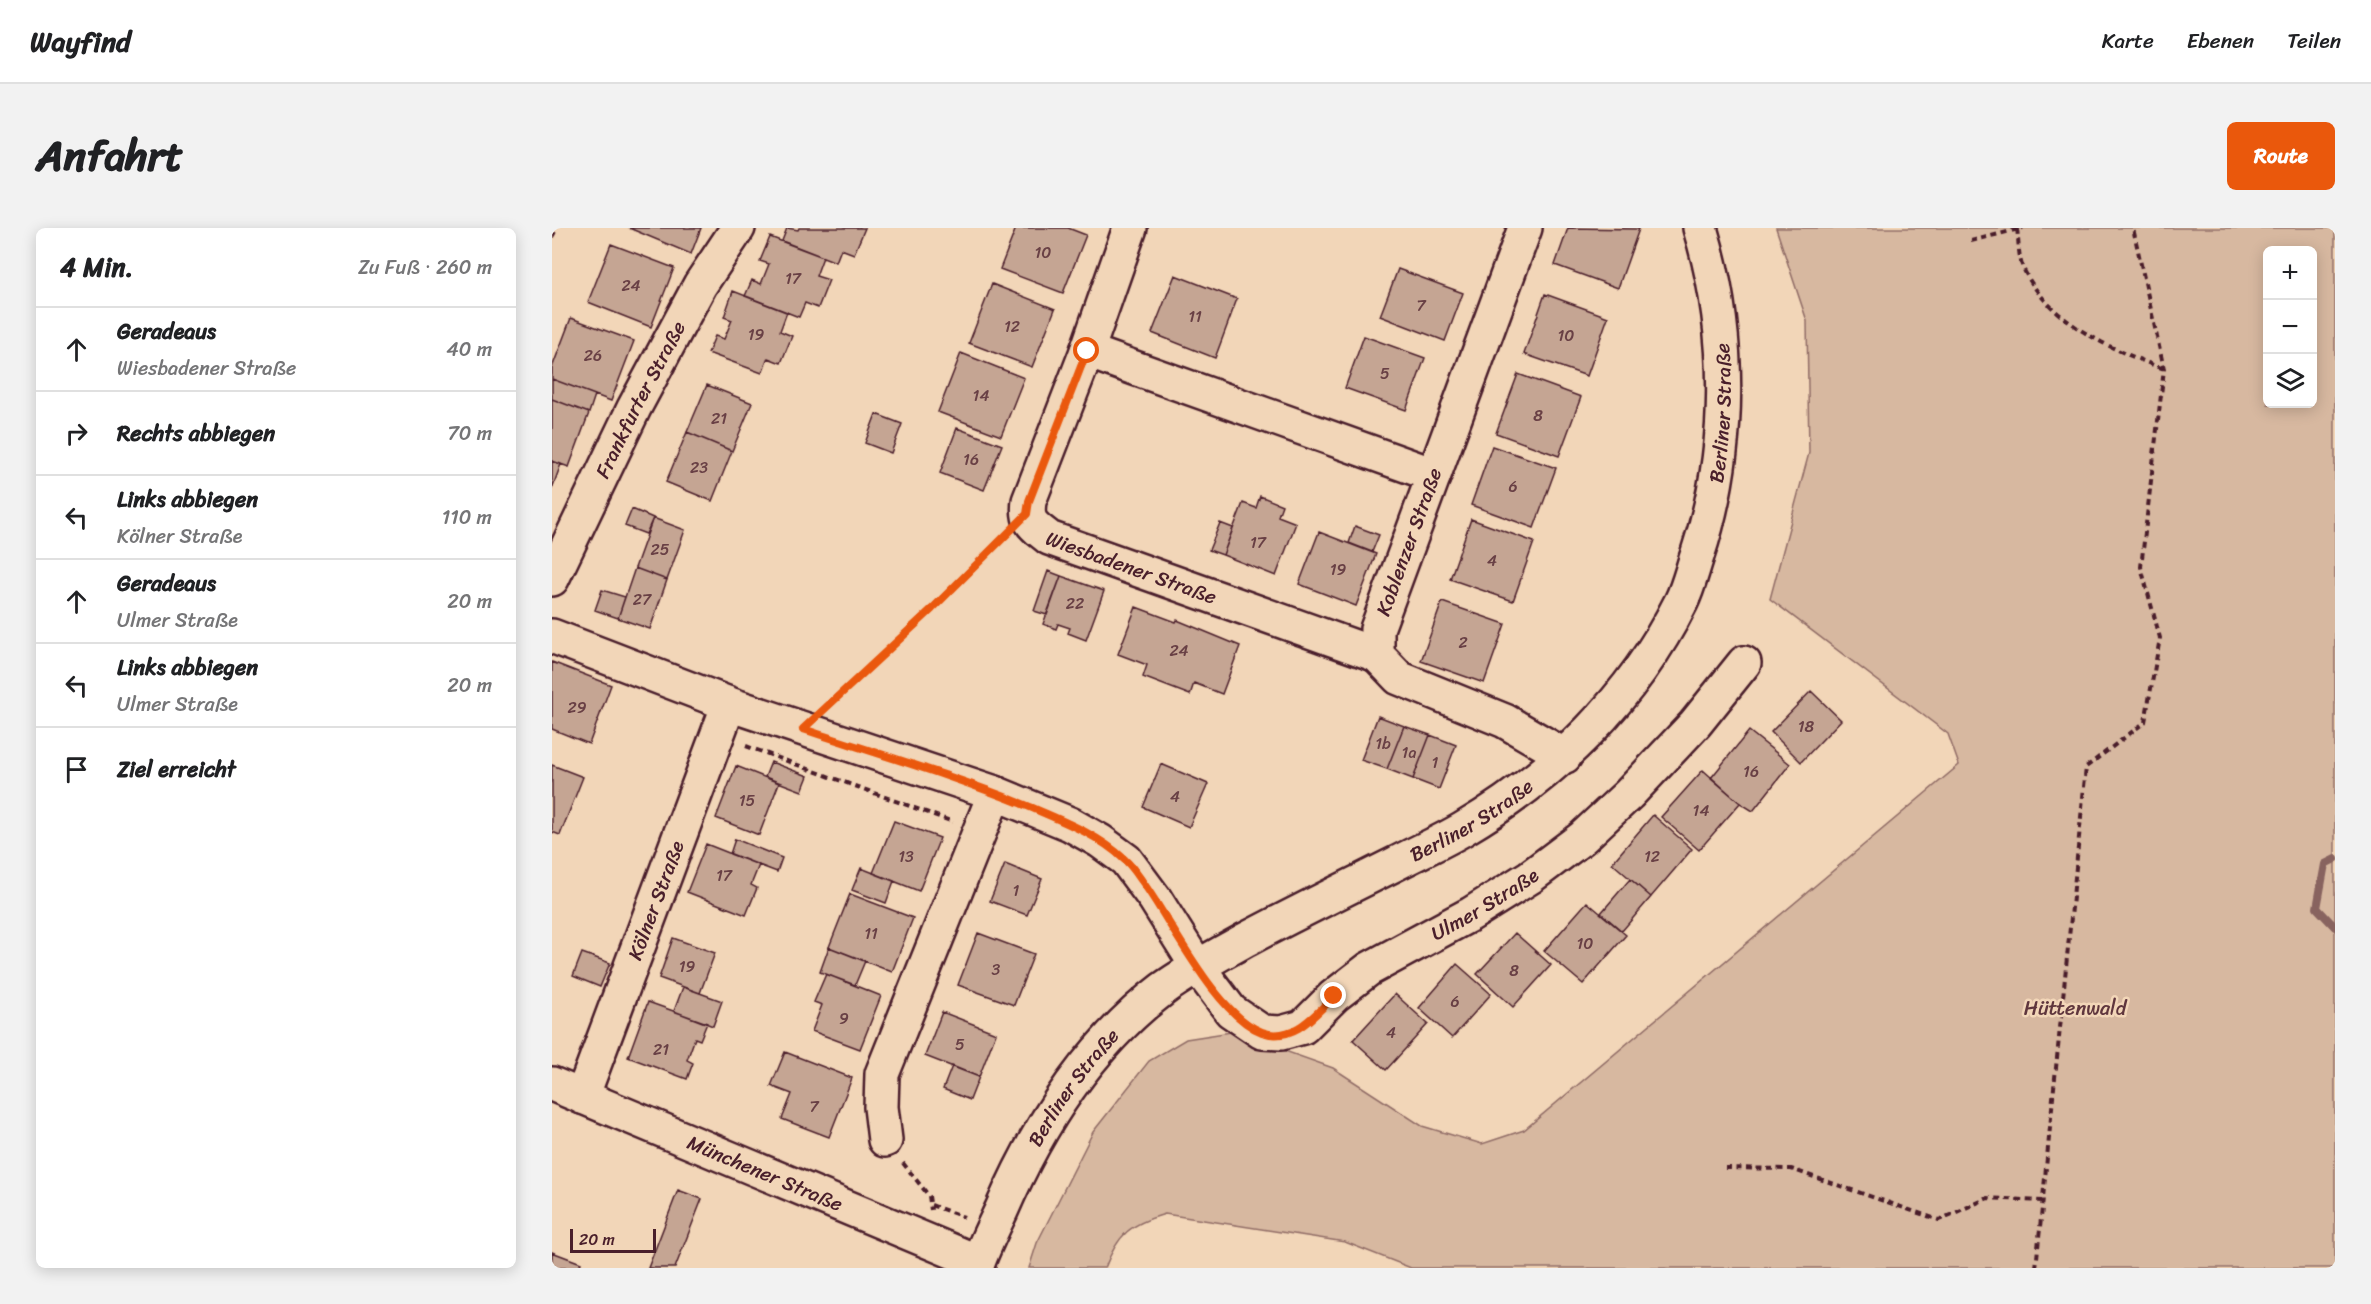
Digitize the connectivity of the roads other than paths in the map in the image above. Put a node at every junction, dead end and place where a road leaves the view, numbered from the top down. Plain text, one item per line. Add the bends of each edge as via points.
1 (738, 228) edge
2 (1130, 228) edge
3 (1524, 228) edge
4 (1700, 228) edge
5 (1087, 351) junction
6 (1434, 475) junction
7 (552, 579) edge
8 (552, 636) edge
9 (1377, 655) junction
10 (1743, 663) dead end
11 (729, 704) junction
12 (1565, 756) junction
13 (995, 793) junction
14 (1197, 966) junction
15 (552, 1084) edge
16 (582, 1098) junction
17 (885, 1140) road end
18 (971, 1261) edge

1 - 7 street, Frankfurter Straße via 700,285 634,408
2 - 5 street, Wiesbadener Straße
3 - 6 street, Koblenzer Straße
4 - 12 street, Berliner Straße via 1721,328 1724,391 1720,464 1704,534 1682,600 1651,652 1614,705
5 - 6 street
5 - 9 street, Wiesbadener Straße via 1029,501 1027,514 1031,523 1049,538
6 - 9 street, Koblenzer Straße via 1377,629
8 - 11 street
9 - 12 street via 1399,678 1505,721
10 - 14 street, Ulmer Straße via 1695,724 1582,838 1471,914 1369,969 1303,1027 1281,1033 1262,1032 1231,1011
11 - 13 street
11 - 16 street, Kölner Straße
12 - 14 street, Berliner Straße via 1518,794 1462,830
13 - 14 street via 1070,824 1126,860
13 - 17 street via 882,1074
14 - 18 street, Berliner Straße via 1162,990 1085,1064 1053,1109
15 - 16 street, Münchener Straße
16 - 18 street, Münchener Straße

